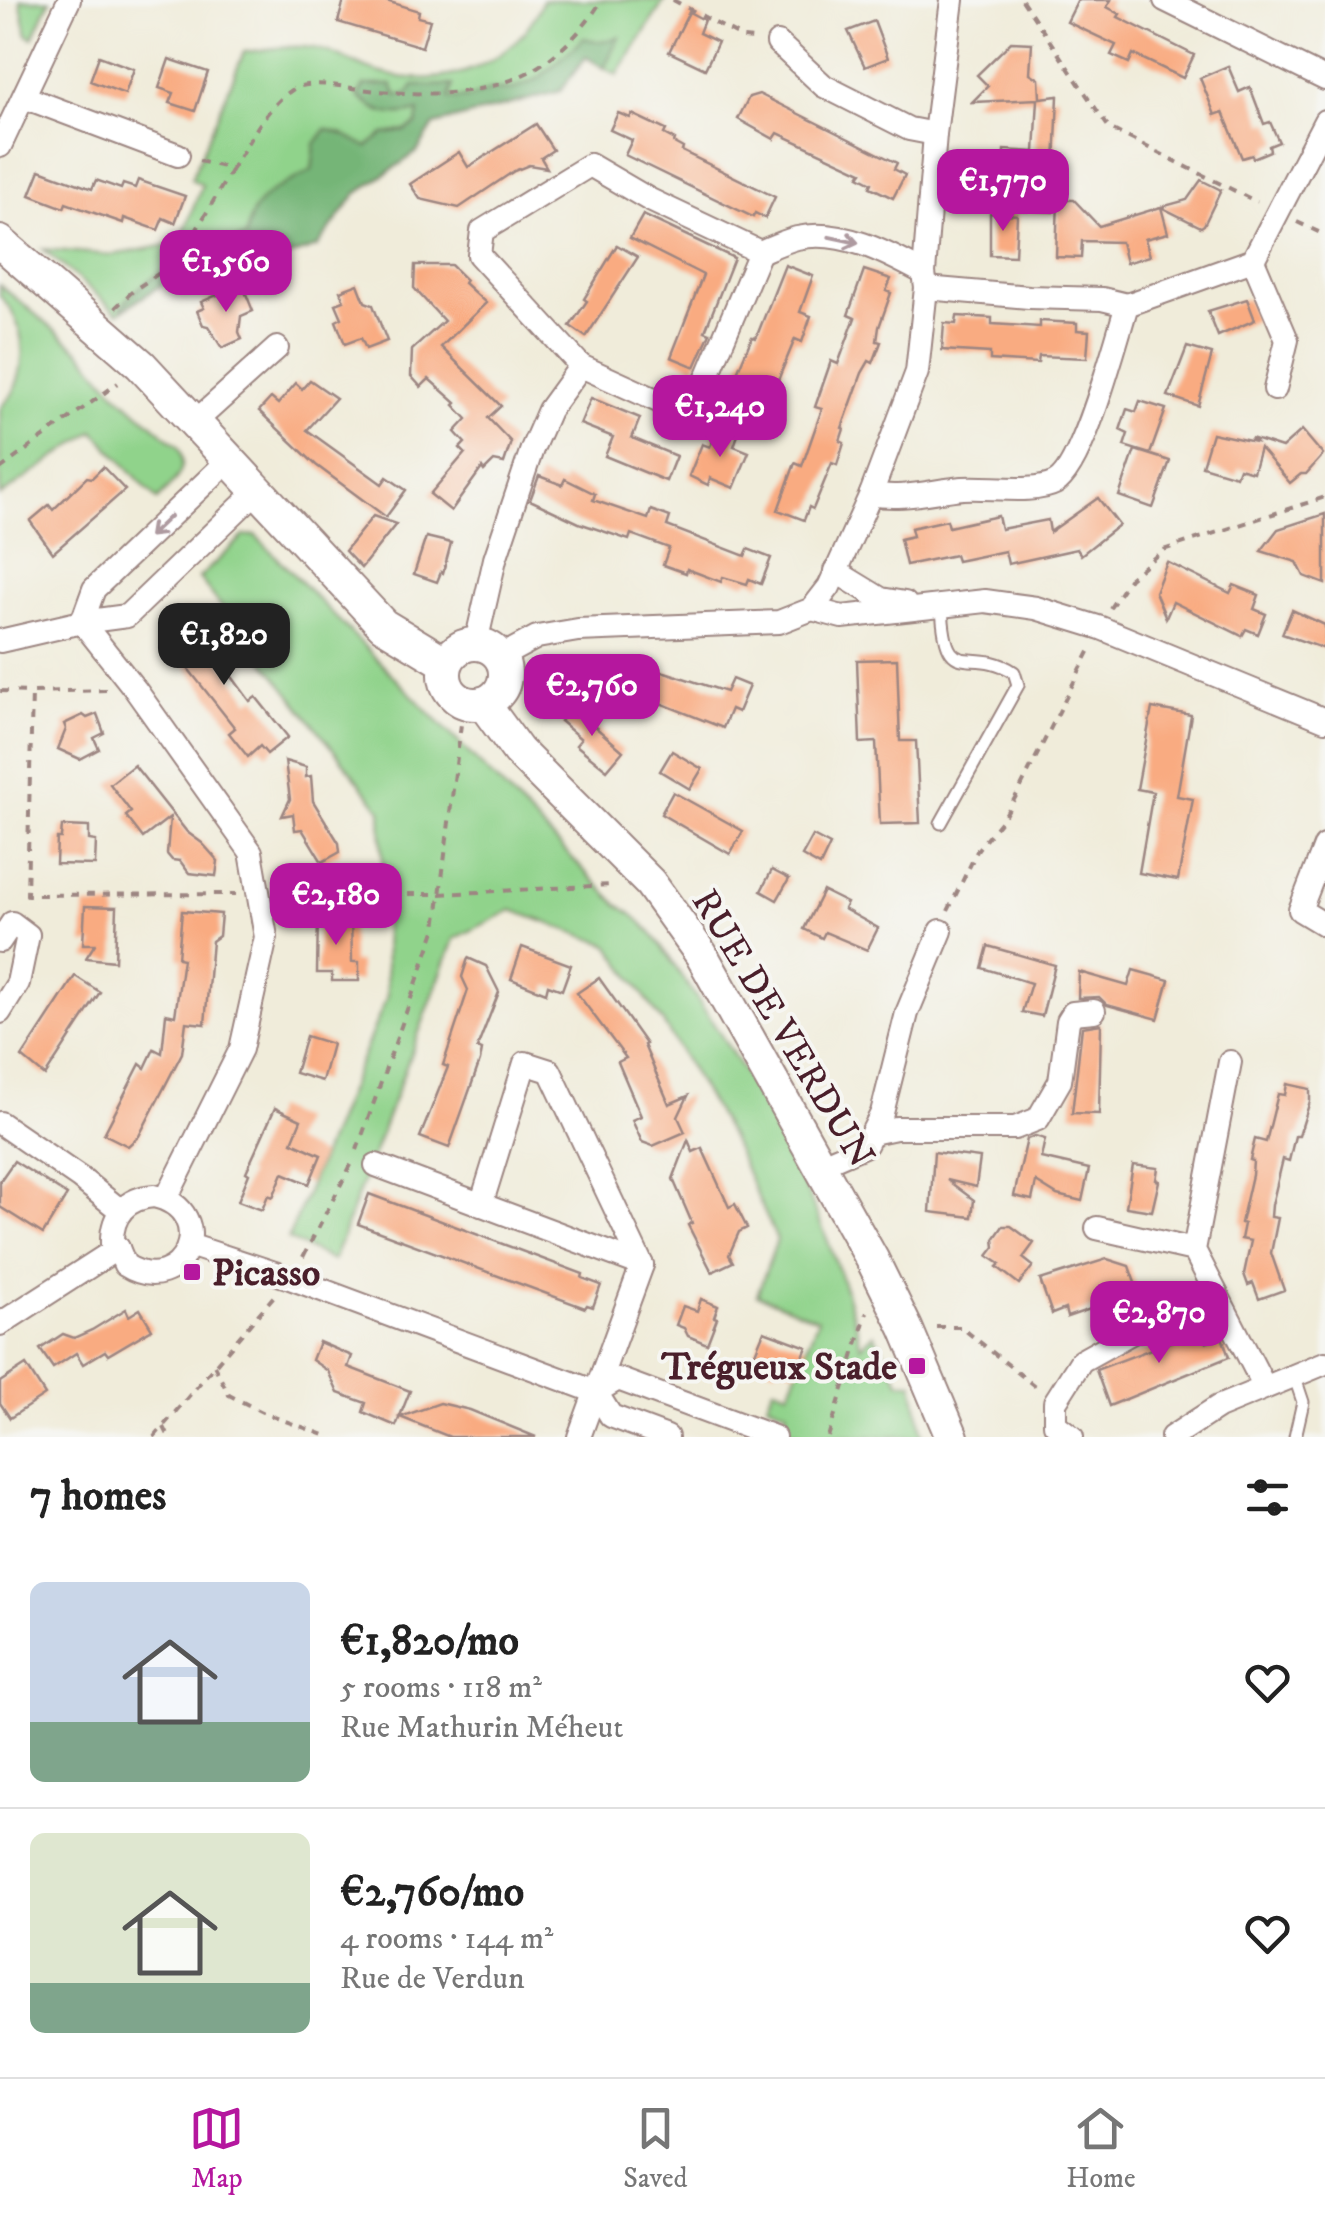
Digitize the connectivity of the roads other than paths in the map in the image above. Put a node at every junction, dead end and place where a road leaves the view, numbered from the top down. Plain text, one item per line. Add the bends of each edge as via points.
1 (69, 0) edge
2 (952, 0) edge
3 (1165, 0) edge
4 (778, 43) road end
5 (1325, 79) edge
6 (24, 97) junction
7 (1325, 122) edge
8 (935, 134) junction
9 (0, 146) edge
10 (178, 156) road end
11 (0, 242) edge
12 (760, 252) junction
13 (1253, 260) junction
14 (925, 280) junction
15 (1127, 305) junction
16 (277, 348) dead end
17 (581, 366) junction
18 (1275, 389) dead end
19 (195, 422) junction
20 (230, 458) junction
21 (257, 491) junction
22 (871, 494) junction
23 (835, 571) junction
24 (935, 606) junction
25 (812, 609) junction
26 (82, 622) junction
27 (0, 641) edge
28 (488, 650) junction
29 (437, 671) junction
30 (473, 708) junction
31 (1325, 720) edge
32 (941, 823) dead end
33 (1325, 846) edge
34 (1325, 925) edge
35 (941, 931) road end
36 (0, 941) edge
37 (1094, 1011) dead end
38 (0, 1012) edge
39 (1230, 1062) dead end
40 (0, 1123) edge
41 (872, 1133) junction
42 (376, 1166) dead end
43 (820, 1166) junction
44 (166, 1199) junction
45 (480, 1204) junction
46 (121, 1211) junction
47 (1097, 1228) dead end
48 (190, 1245) junction
49 (118, 1248) junction
50 (1194, 1250) junction
51 (642, 1265) junction
52 (1220, 1300) junction
53 (0, 1324) edge
54 (1325, 1363) edge
55 (1294, 1375) junction
56 (1264, 1386) junction
57 (596, 1392) junction
58 (579, 1437) edge
59 (667, 1437) edge
60 (774, 1437) edge
61 (952, 1437) edge
62 (1072, 1437) edge
63 (1172, 1437) edge
64 (1295, 1437) edge

1 - 6 street
2 - 8 street
3 - 5 street
4 - 8 street via 824,86
6 - 9 street
6 - 10 street
7 - 13 street
8 - 14 street
11 - 19 street via 98,324
12 -> 14 street via 798,238 852,240
12 - 17 street via 690,408 678,410
12 - 17 street via 590,164 482,231 479,256
13 - 15 street
13 - 18 street via 1288,340
14 - 15 street via 1029,298
14 - 22 street via 917,372
15 - 22 street via 1077,459 1056,482 896,499
16 - 19 street
17 - 28 street via 549,410 495,559
19 - 20 street
20 - 21 street
20 -> 26 street via 94,590
21 - 26 street via 127,616
21 - 29 street via 383,625
22 - 23 street
23 - 24 street via 880,599
23 - 25 street
24 - 25 street via 842,616
24 - 31 street via 985,601 1036,608
24 - 32 lane via 949,652 964,662 1004,665 1018,685
25 - 28 street via 779,622 578,630
26 - 27 street
26 - 44 street via 251,852 266,938 241,1049
28 - 29 street via 458,648
28 - 30 street via 504,665 503,684
29 - 30 street via 456,698
30 - 43 street, RUE DE VERDUN via 650,883 701,954
33 - 34 street via 1300,910
35 - 41 street via 907,1013
36 - 38 street via 12,922 28,935 18,983
37 - 41 street via 1074,1013 1068,1021 1060,1081 1038,1119 1015,1128
39 - 50 street
40 - 46 street
41 - 43 street via 866,1145
42 - 45 street
43 - 61 street, RUE DE VERDUN via 906,1328
44 - 46 street via 142,1197
44 - 48 street via 189,1223
45 - 51 street
45 - 51 street via 525,1063 550,1071
46 - 49 street via 112,1232
47 - 50 street
48 - 49 street via 175,1268 150,1275 125,1265
48 - 57 street
49 - 53 street
50 - 52 street
51 - 57 street
52 - 56 street
52 - 62 street via 1136,1331 1081,1361 1055,1402 1055,1424
54 - 55 street
55 - 56 street
55 - 64 lane via 1303,1402
56 - 63 street
57 - 58 street
57 - 59 street via 611,1416
57 - 60 street via 618,1379

